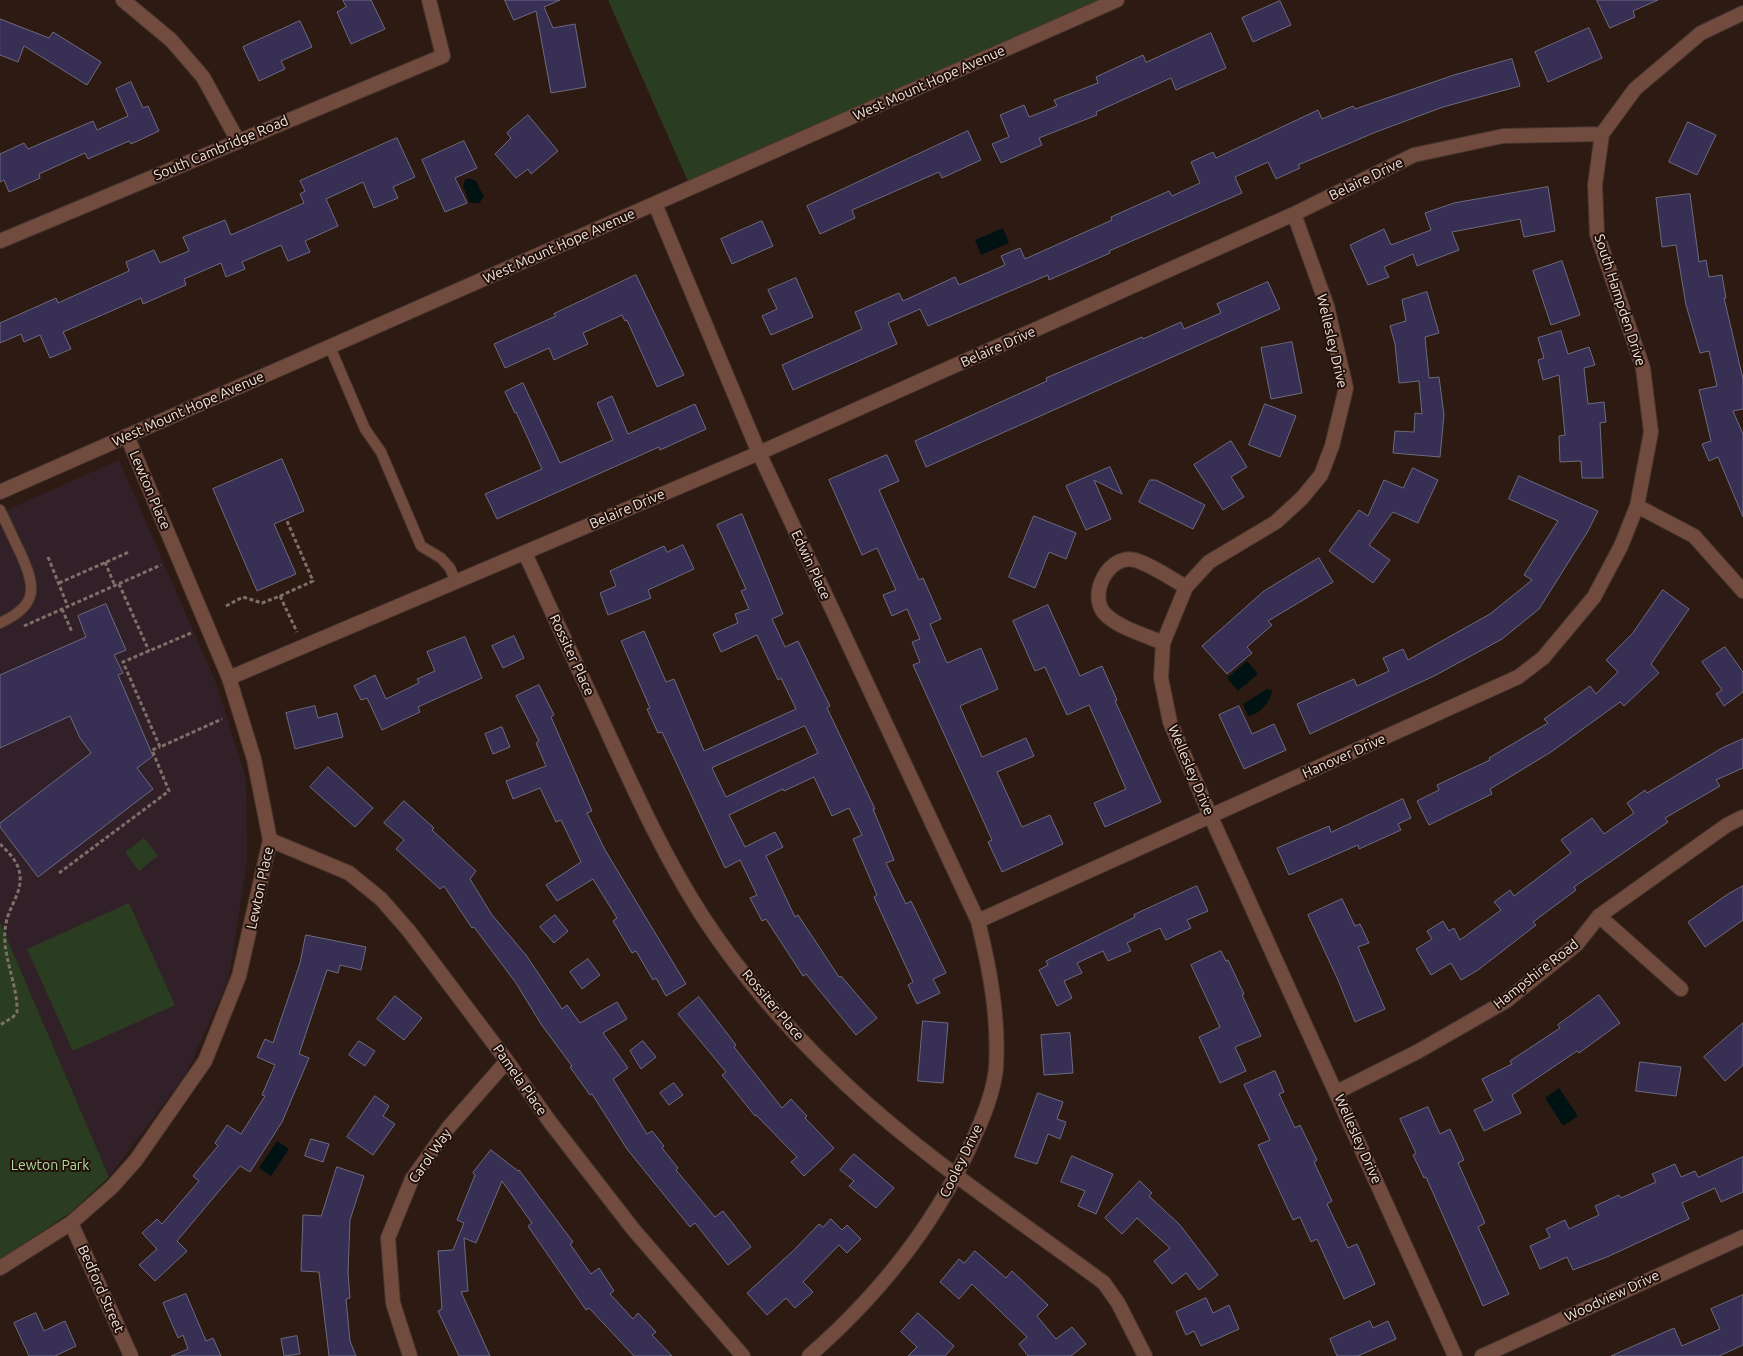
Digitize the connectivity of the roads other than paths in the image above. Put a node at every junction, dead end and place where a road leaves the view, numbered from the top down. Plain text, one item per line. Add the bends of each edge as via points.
1 (122, 0) edge
2 (429, 0) edge
3 (1117, 0) edge
4 (1743, 13) edge
5 (1602, 134) junction
6 (238, 141) junction
7 (655, 204) junction
8 (1294, 214) junction
9 (0, 241) edge
10 (330, 347) junction
11 (127, 436) junction
12 (759, 453) junction
13 (0, 492) edge
14 (1637, 506) junction
15 (0, 510) edge
16 (525, 553) junction
17 (456, 582) junction
18 (1186, 587) junction
19 (1743, 591) edge
20 (0, 623) edge
21 (1163, 643) junction
22 (229, 678) junction
23 (1210, 816) junction
24 (1743, 817) edge
25 (270, 840) junction
26 (1599, 916) junction
27 (978, 921) junction
28 (1681, 989) dead end
29 (508, 1061) junction
30 (1337, 1092) junction
31 (957, 1175) junction
32 (71, 1223) junction
33 (1743, 1237) edge
34 (0, 1268) edge
35 (131, 1356) edge
36 (410, 1356) edge
37 (743, 1356) edge
38 (809, 1356) edge
39 (1145, 1356) edge
40 (1455, 1356) edge
41 (1482, 1356) edge

1 - 6 street via 171,40 203,77
2 - 6 street, South Cambridge Road via 443,56
3 - 7 street, West Mount Hope Avenue
4 - 5 street via 1702,32 1635,89
5 - 8 street, Belaire Drive via 1503,136 1414,155
5 - 14 street, South Hampden Drive via 1595,184 1597,234 1643,368 1651,432
6 - 9 street, South Cambridge Road
7 - 10 street, West Mount Hope Avenue
7 - 12 street, Edwin Place
8 - 12 street, Belaire Drive
8 - 18 street, Wellesley Drive via 1327,306 1346,388 1332,446 1322,475 1302,498 1276,522 1209,562
10 - 11 street, West Mount Hope Avenue
10 - 17 lane via 365,429 381,452 421,546 450,568
11 - 13 street, West Mount Hope Avenue
11 - 22 street, Lewton Place
12 - 16 street, Belaire Drive
12 - 27 street, Edwin Place
14 - 19 street via 1694,536
14 - 23 street, Hanover Drive via 1621,546 1594,597 1543,658 1518,678
15 - 20 lane via 33,584 24,607
16 - 17 street, Belaire Drive
16 - 31 street, Rossiter Place via 644,811 702,916 786,1023 832,1072 878,1114
17 - 22 street, Belaire Drive
18 - 21 street, Wellesley Drive
18 - 21 street via 1133,560 1120,561 1098,585 1104,612 1115,622
21 - 23 street, Wellesley Drive via 1161,678 1170,722
22 - 25 street, Lewton Place via 254,758
23 - 27 street, Hanover Drive
23 - 30 street, Wellesley Drive
24 - 26 street, Hampshire Road
25 - 29 street, Pamela Place via 349,873 381,899
25 - 32 street, Lewton Place via 239,976 206,1061 136,1160 112,1187
26 - 28 street
26 - 30 street, Hampshire Road via 1577,944 1506,1001 1417,1052
27 - 31 street, Cooley Drive via 991,974 996,1013 996,1069 985,1112
29 - 36 street, Carol Way via 448,1128 412,1179 388,1238 393,1303
29 - 37 street, Pamela Place via 550,1122 633,1229
30 - 40 street, Wellesley Drive
31 - 38 street, Cooley Drive via 879,1288
31 - 39 street, Rossiter Place via 1104,1283
32 - 34 street, Lewton Place
32 - 35 street, Bedford Street
33 - 41 street, Woodview Drive

